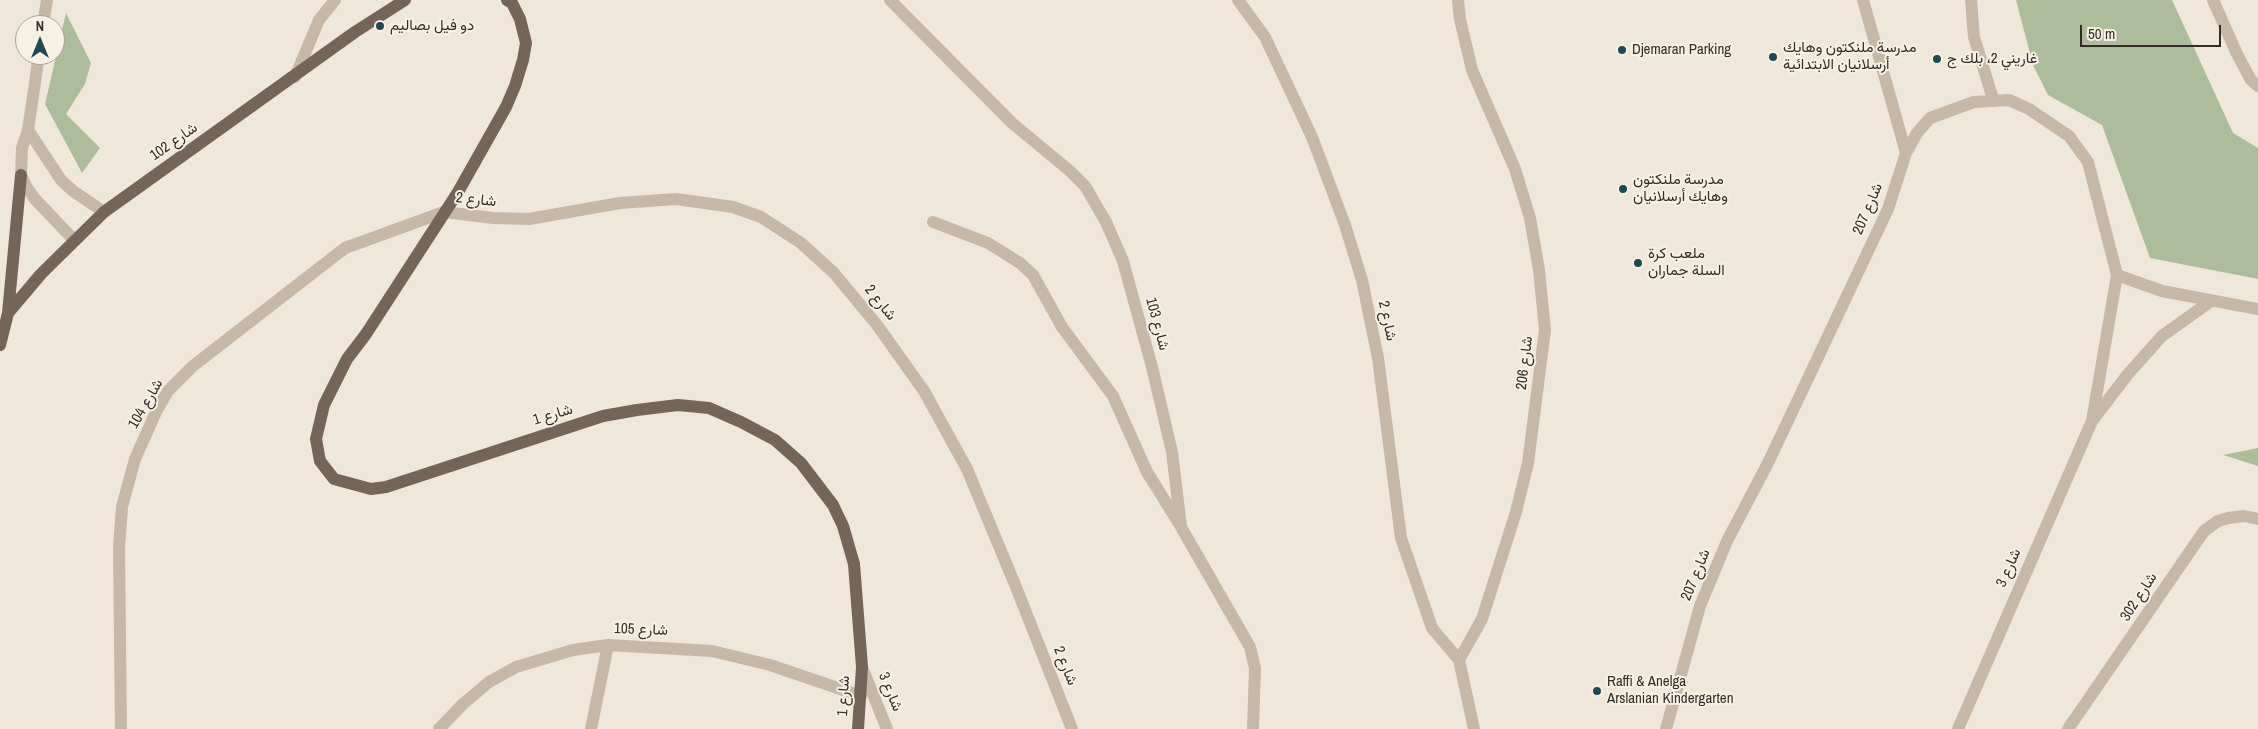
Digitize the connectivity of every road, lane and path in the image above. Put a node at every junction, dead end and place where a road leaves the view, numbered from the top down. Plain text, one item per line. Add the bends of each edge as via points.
1 (47, 0) edge
2 (335, 0) edge
3 (405, 0) edge
4 (508, 0) edge
5 (890, 0) edge
6 (1238, 0) edge
7 (1458, 0) edge
8 (1863, 0) edge
9 (1971, 0) edge
10 (2213, 0) edge
11 (45, 15) edge
12 (38, 65) edge
13 (295, 77) junction
14 (2258, 86) edge
15 (1992, 100) junction
16 (28, 130) junction
17 (1906, 152) junction
18 (21, 175) junction
19 (104, 212) junction
20 (444, 212) junction
21 (933, 222) dead end
22 (74, 240) junction
23 (2117, 275) junction
24 (2210, 301) junction
25 (2258, 309) edge
26 (8, 313) junction
27 (0, 345) edge
28 (2092, 422) junction
29 (2258, 519) edge
30 (1181, 527) junction
31 (608, 645) junction
32 (1459, 660) junction
33 (862, 667) junction
34 (861, 696) junction
35 (121, 729) edge
36 (439, 729) edge
37 (592, 729) edge
38 (858, 729) edge
39 (888, 729) edge
40 (1072, 729) edge
41 (1253, 729) edge
42 (1474, 729) edge
43 (1666, 729) edge
44 (1958, 729) edge
45 (2068, 729) edge

1 - 11 street
2 - 13 street via 318,20
3 - 13 main road, شارع 102
4 - 20 main road via 520,19 524,34 525,50 520,71 506,107
5 - 30 street, شارع 103 via 1012,123 1070,171 1097,203 1123,261 1152,367 1172,452
6 - 32 street, شارع 2 via 1269,45 1312,137 1345,225 1362,280 1378,358 1401,538 1432,628
7 - 32 street, شارع 206 via 1472,70 1515,169 1530,218 1545,330 1528,463 1516,512 1482,619
8 - 17 street
9 - 15 street via 1974,37
10 - 14 street via 2237,54 2251,80
12 - 16 street
13 - 19 main road, شارع 102
15 - 17 street, شارع 207 via 1974,102 1930,118
15 - 23 street, شارع 207 via 2009,100 2030,108 2076,143 2088,162
16 - 18 street via 22,148
16 - 19 street via 61,180
17 - 43 street, شارع 207 via 1888,209 1768,463 1727,541 1700,606
18 - 22 street via 34,198
18 - 26 main road
19 - 22 main road, شارع 102
20 - 33 main road, شارع 1 via 347,359 324,405 316,439 320,461 334,479 371,489 386,487 603,416 678,405 709,408 774,440 801,463 832,505 843,526 854,564
20 - 35 street, شارع 104 via 345,248 193,366 168,391 135,459 122,507 119,548
20 - 40 street, شارع 2 via 529,219 620,203 676,199 733,207 761,217 801,243 834,273 877,325 924,391 966,469
21 - 30 street via 988,243 1033,275 1062,327 1113,396 1146,472
22 - 26 main road, شارع 102
23 - 24 street via 2162,291
23 - 28 street, شارع 207
24 - 25 street
24 - 28 street via 2162,336
26 - 27 main road, شارع 102
28 - 44 street, شارع 3
29 - 45 street, شارع 302 via 2244,516 2228,518 2204,531
30 - 41 street, شارع 103 via 1250,647 1255,668
31 - 34 street, شارع 105 via 712,651 770,665
31 - 36 street, شارع 105 via 573,650 516,667 489,682
31 - 37 street
32 - 42 street
33 - 34 main road, شارع 1
33 - 39 street, شارع 3
34 - 38 main road, شارع 1

